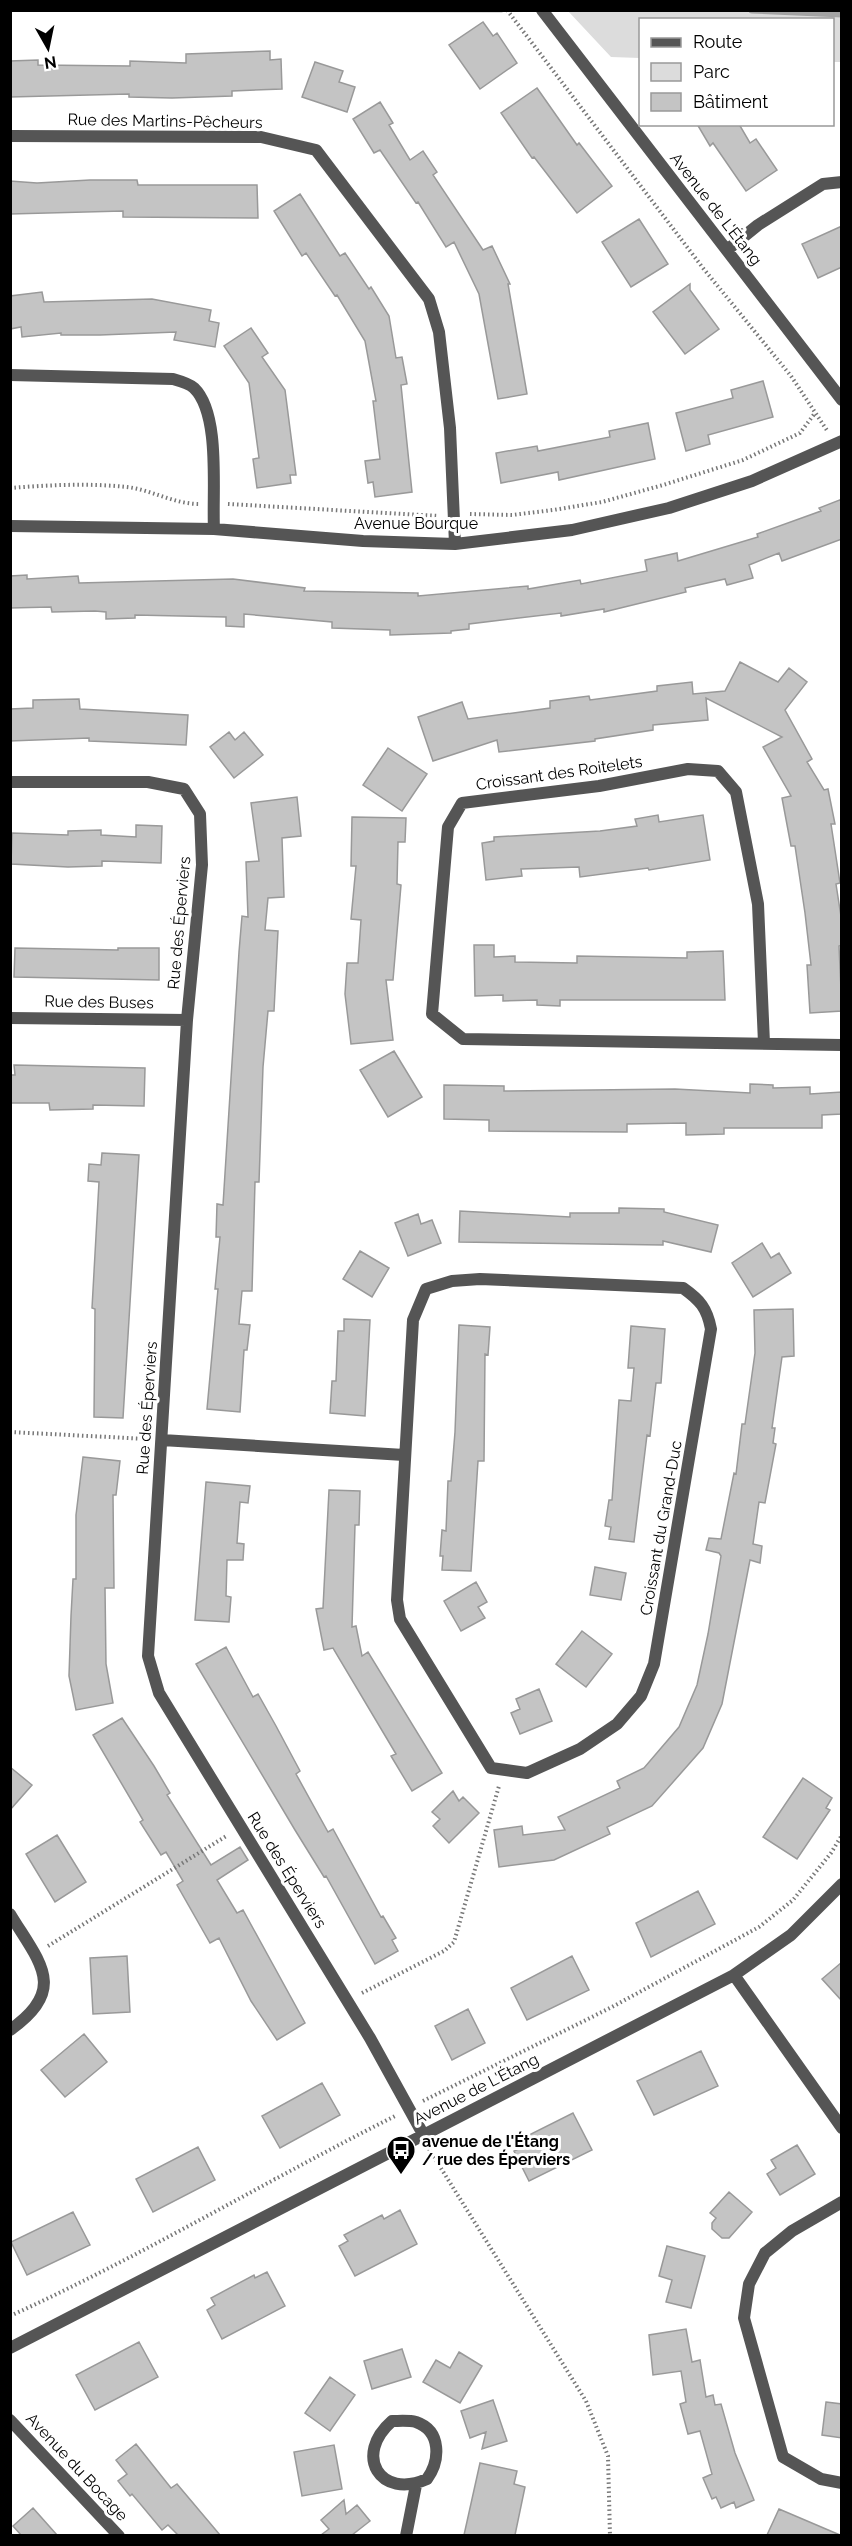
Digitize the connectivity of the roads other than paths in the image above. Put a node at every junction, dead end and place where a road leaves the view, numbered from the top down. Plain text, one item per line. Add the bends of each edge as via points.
1 (542, 10) edge
2 (10, 136) edge
3 (842, 182) edge
4 (727, 250) junction
5 (10, 375) edge
6 (842, 400) edge
7 (842, 441) edge
8 (10, 526) edge
9 (214, 529) junction
10 (455, 543) junction
11 (10, 783) edge
12 (10, 1018) edge
13 (188, 1020) junction
14 (764, 1043) junction
15 (842, 1045) edge
16 (162, 1440) junction
17 (404, 1455) junction
18 (842, 1884) edge
19 (10, 1914) edge
20 (734, 1975) junction
21 (10, 2030) edge
22 (842, 2128) edge
23 (423, 2134) junction
24 (842, 2202) edge
25 (10, 2348) edge
26 (10, 2421) edge
27 (842, 2483) edge
28 (416, 2485) junction
29 (119, 2535) edge
30 (406, 2535) edge

1 - 4 street, Avenue de L'Étang
2 - 10 street, Rue des Martins-Pêcheurs via 261,137 316,150 429,299 439,332 450,428
3 - 4 street via 823,184 758,225
4 - 6 street, Avenue de L'Étang
5 - 9 street via 173,379 194,387 206,405 212,434
7 - 10 street, Avenue Bourque via 752,482 669,508 572,530
8 - 9 street, Avenue Bourque
9 - 10 street, Avenue Bourque via 363,541
11 - 13 street, Rue des Éperviers via 148,782 184,789 200,814 202,864
12 - 13 street, Rue des Buses
13 - 16 street, Rue des Éperviers
14 - 14 street, Croissant des Roitelets via 463,1039 432,1014 448,827 462,803 599,786 688,768 718,771 736,792 758,904
14 - 15 street, Croissant des Roitelets
16 - 17 street
16 - 23 street, Rue des Éperviers via 148,1656 159,1693 348,2000
17 - 17 street, Croissant du Grand-Duc via 397,1600 400,1619 491,1768 527,1773 580,1749 617,1724 641,1696 654,1664 711,1329 708,1311 698,1298 683,1288 665,1285 480,1279 452,1281 426,1289 413,1320
18 - 20 street, Avenue de L'Étang via 791,1935
19 - 21 street via 43,1970 46,1988 30,2016
20 - 22 street
20 - 23 street, Avenue de L'Étang
23 - 25 street, Avenue de L'Étang
24 - 27 street via 792,2231 765,2253 749,2284 744,2318 783,2457 821,2479
26 - 29 street, Avenue du Bocage
28 - 28 street via 427,2480 434,2470 436,2445 432,2433 416,2422 392,2421 374,2446 374,2466 390,2482
28 - 30 street

